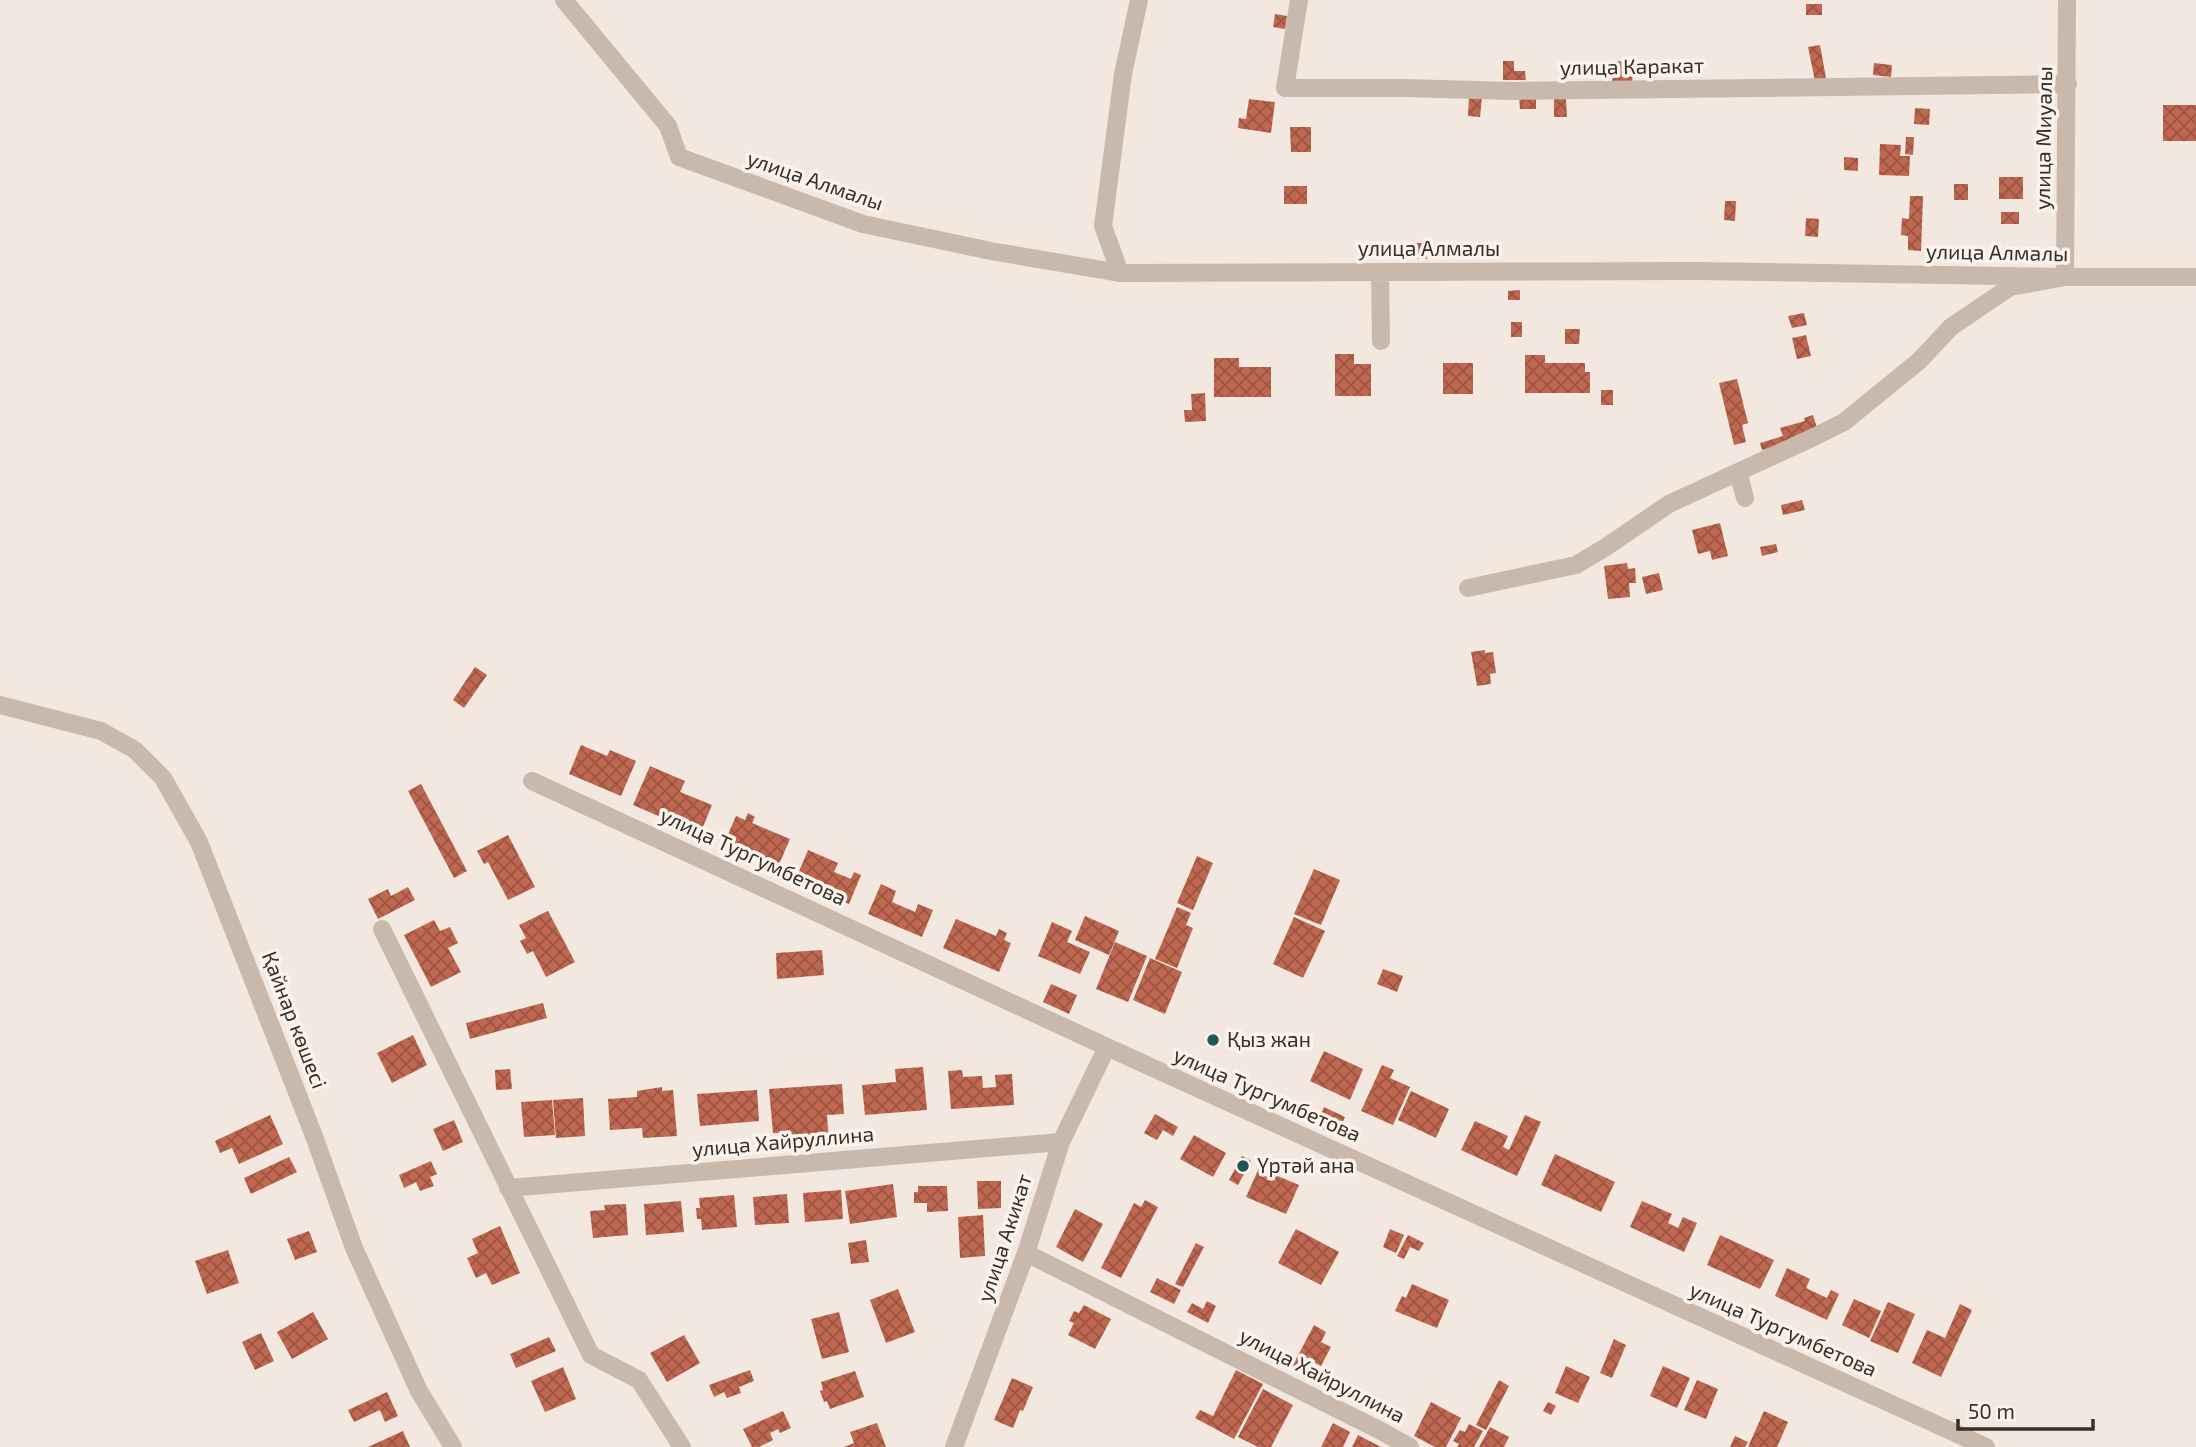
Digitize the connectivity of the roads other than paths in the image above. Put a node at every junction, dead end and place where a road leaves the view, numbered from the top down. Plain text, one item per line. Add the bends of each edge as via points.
1 (564, 0) edge
2 (1139, 0) edge
3 (1299, 0) edge
4 (2067, 0) edge
5 (2068, 84) junction
6 (1380, 272) junction
7 (1120, 273) junction
8 (2065, 277) junction
9 (2196, 277) edge
10 (1381, 341) dead end
11 (1738, 472) junction
12 (1745, 498) dead end
13 (1468, 588) dead end
14 (0, 705) edge
15 (532, 781) dead end
16 (382, 929) dead end
17 (1107, 1047) junction
18 (1061, 1142) junction
19 (508, 1188) junction
20 (1026, 1253) junction
21 (453, 1447) edge
22 (682, 1447) edge
23 (954, 1447) edge
24 (1410, 1447) edge
25 (1986, 1447) edge

1 - 7 street, улица Алмалы via 668,126 679,157 863,224
2 - 7 street via 1123,74 1103,226
3 - 5 street, улица Каракат via 1285,88 1513,91
4 - 5 street, улица Миуалы
5 - 8 street, улица Миуалы
6 - 7 street, улица Алмалы
6 - 8 street, улица Алмалы
6 - 10 street
8 - 9 street, улица Алмалы
8 - 11 street via 2010,287 1951,327 1919,362 1844,422
11 - 12 street
11 - 13 street via 1669,504 1576,565
14 - 21 street, Қайнар көшесі via 101,731 135,750 163,778 199,842 223,901 354,1248 419,1391
15 - 17 street, улица Тургумбетова
16 - 19 street
17 - 18 street, улица Акикат
17 - 25 street, улица Тургумбетова
18 - 19 street, улица Хайруллина
18 - 20 street, улица Акикат
19 - 22 street via 591,1355 639,1380
20 - 23 street, улица Акикат
20 - 24 street, улица Хайруллина

